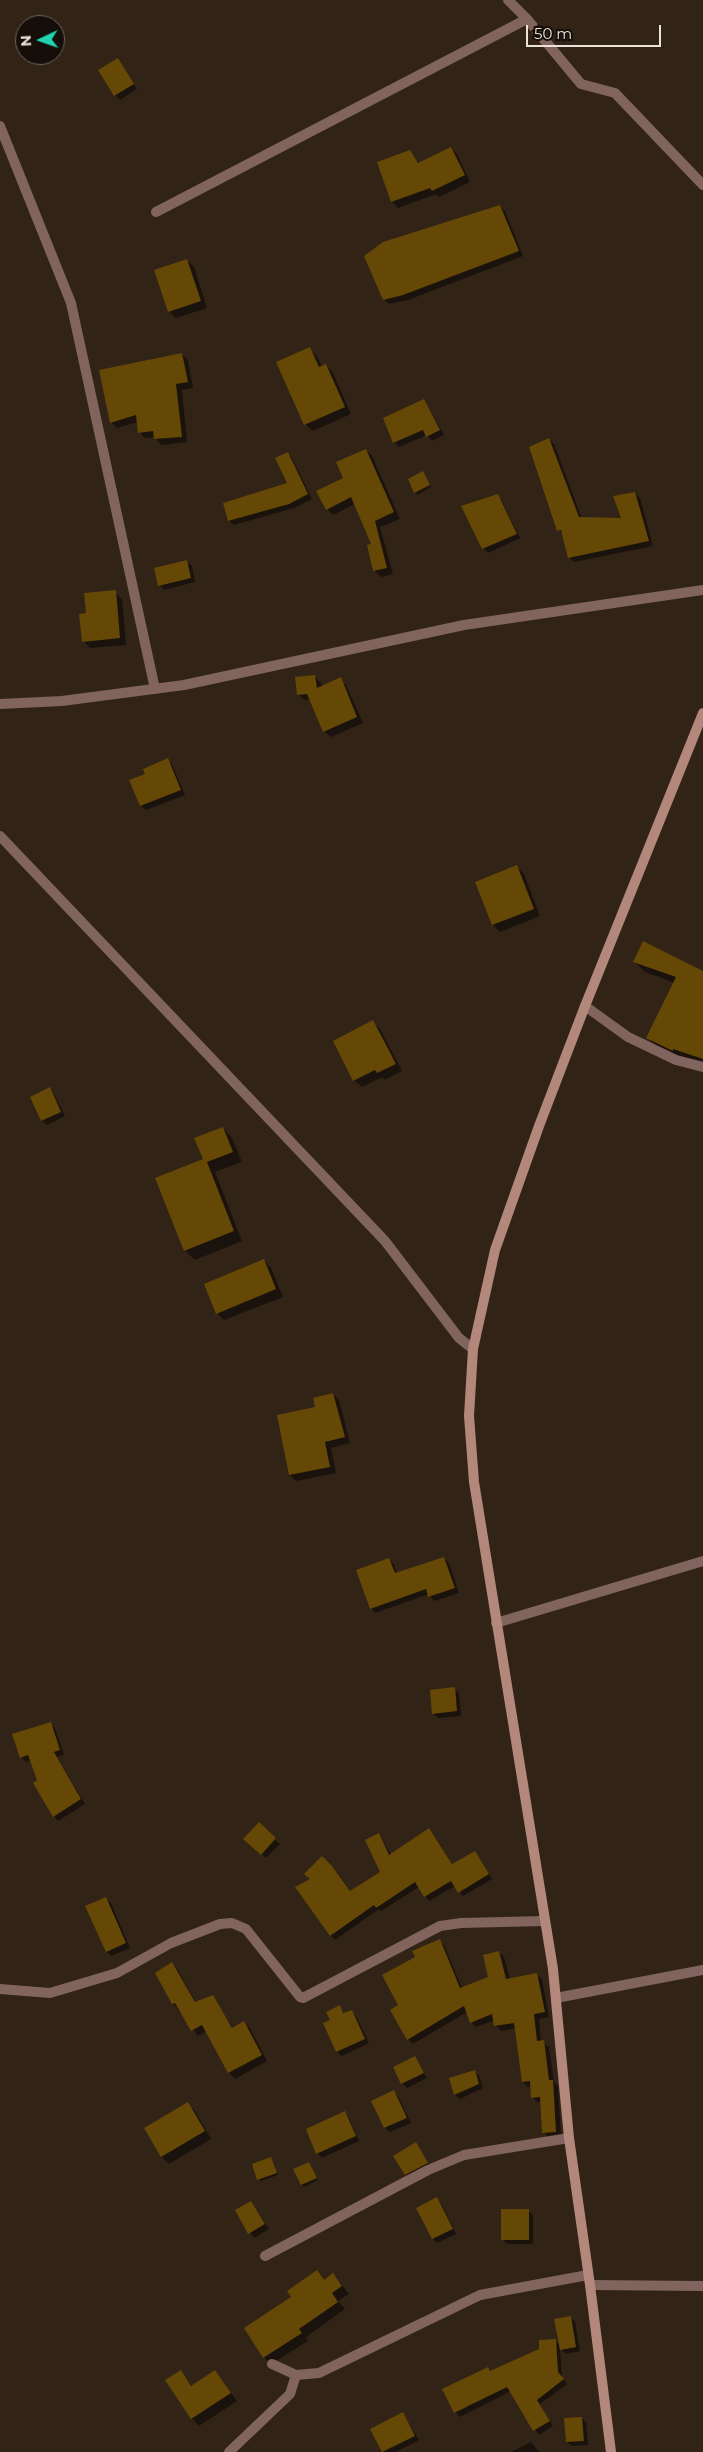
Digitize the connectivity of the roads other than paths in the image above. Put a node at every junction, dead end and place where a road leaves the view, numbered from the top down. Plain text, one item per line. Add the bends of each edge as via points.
1 (508, 0) edge
2 (527, 19) junction
3 (0, 126) edge
4 (703, 185) edge
5 (156, 212) dead end
6 (703, 590) edge
7 (155, 689) junction
8 (0, 704) edge
9 (703, 713) edge
10 (0, 836) edge
11 (585, 1006) junction
12 (703, 1068) edge
13 (474, 1348) junction
14 (703, 1561) edge
15 (496, 1623) junction
16 (545, 1921) junction
17 (703, 1970) edge
18 (0, 1990) edge
19 (556, 1998) junction
20 (569, 2138) junction
21 (265, 2256) dead end
22 (589, 2280) junction
23 (703, 2286) edge
24 (272, 2364) dead end
25 (296, 2375) junction
26 (229, 2452) edge
27 (611, 2452) edge

1 - 2 street
2 - 4 street via 581,84 615,93
2 - 5 street
3 - 7 street via 71,303
6 - 7 street via 464,625
7 - 8 street via 62,701
9 - 11 street
10 - 13 street via 385,1241 459,1338
11 - 12 street via 628,1037 676,1060
11 - 13 street via 495,1250
13 - 15 street via 469,1416 474,1482
14 - 15 street
15 - 16 street
16 - 18 street via 440,1926 303,1998 246,1929 232,1923 220,1924 171,1943 117,1973 50,1993
16 - 19 street
17 - 19 street
19 - 20 street
20 - 21 street via 464,2155 428,2170
20 - 22 street
22 - 23 street
22 - 25 street via 480,2295 319,2373
22 - 27 street
24 - 25 street
25 - 26 street via 290,2394

